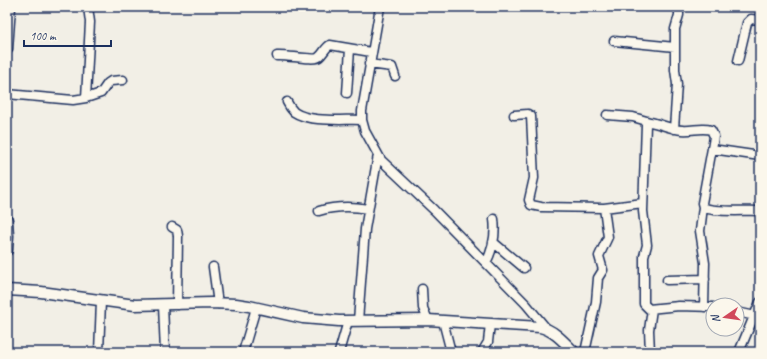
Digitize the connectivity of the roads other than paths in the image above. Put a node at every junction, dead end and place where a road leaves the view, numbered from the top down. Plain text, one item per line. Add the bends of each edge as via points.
1 (10, 7) edge
2 (88, 7) edge
3 (380, 7) edge
4 (679, 7) edge
5 (760, 20) edge
6 (614, 41) dead end
7 (675, 47) junction
8 (7, 49) edge
9 (350, 49) junction
10 (371, 52) junction
11 (277, 56) dead end
12 (738, 61) dead end
13 (369, 64) junction
14 (395, 76) dead end
15 (123, 80) dead end
16 (347, 93) dead end
17 (7, 94) edge
18 (86, 98) junction
19 (288, 102) dead end
20 (607, 115) dead end
21 (514, 116) dead end
22 (362, 120) junction
23 (650, 122) junction
24 (674, 129) junction
25 (712, 149) junction
26 (378, 155) junction
27 (760, 156) edge
28 (643, 203) junction
29 (703, 207) junction
30 (604, 208) junction
31 (368, 209) junction
32 (319, 211) dead end
33 (760, 211) edge
34 (494, 219) dead end
35 (7, 220) edge
36 (172, 227) dead end
37 (493, 242) junction
38 (7, 250) edge
39 (486, 263) junction
40 (213, 267) dead end
41 (524, 268) dead end
42 (705, 279) junction
43 (667, 280) dead end
44 (422, 289) dead end
45 (7, 290) edge
46 (101, 301) junction
47 (760, 302) edge
48 (218, 304) junction
49 (163, 305) junction
50 (177, 305) junction
51 (704, 307) joint
52 (256, 308) junction
53 (652, 309) junction
54 (745, 314) edge
55 (757, 316) edge
56 (428, 320) junction
57 (348, 321) junction
58 (358, 321) junction
59 (443, 321) junction
60 (490, 324) junction
61 (546, 328) junction
62 (99, 352) edge
63 (165, 352) edge
64 (243, 352) edge
65 (339, 352) edge
66 (452, 352) edge
67 (482, 352) edge
68 (574, 352) edge
69 (585, 352) edge
70 (650, 352) edge
71 (739, 352) edge

1 - 8 main road
2 - 18 street via 90,22
3 - 10 street
4 - 7 street
5 - 12 street via 751,19 747,23
6 - 7 street
7 - 24 street via 677,84
9 - 10 street
9 - 11 street via 330,45 315,59
9 - 16 street
10 - 13 street
13 - 14 street via 392,66
13 - 22 street
15 - 18 street via 111,81 105,85 101,93
17 - 18 street via 73,100
19 - 22 street via 295,112 309,117
20 - 23 street via 640,118
21 - 30 street via 531,116 534,178 529,200 531,205
22 - 26 street
23 - 24 street
23 - 28 street via 646,124
24 - 25 street via 711,130 714,136
25 - 27 street
25 - 29 street
26 - 31 street
26 - 39 street
28 - 30 street
28 - 53 street via 647,244 644,256 644,301 647,308
29 - 33 street
29 - 42 street via 700,231
30 - 69 street via 608,237 599,256 603,270 598,278 596,302
31 - 32 street via 350,206 331,207
31 - 58 street
34 - 37 street
35 - 38 main road
36 - 50 street via 177,230 178,236
37 - 39 street
37 - 41 street
39 - 61 street
40 - 48 street
42 - 43 street
42 - 51 street
44 - 56 street via 423,308
45 - 46 main road
46 - 49 main road
46 - 62 street
47 - 55 street
48 - 50 main road
48 - 52 main road
49 - 50 main road
49 - 63 street
51 - 53 street
52 - 57 main road via 303,318
52 - 64 street
53 - 70 street via 649,330
54 - 55 street
55 - 71 street
56 - 58 main road
56 - 59 main road
57 - 58 main road
57 - 65 street
59 - 60 main road
59 - 66 street
60 - 61 main road
60 - 67 street via 488,342
61 - 68 main road

